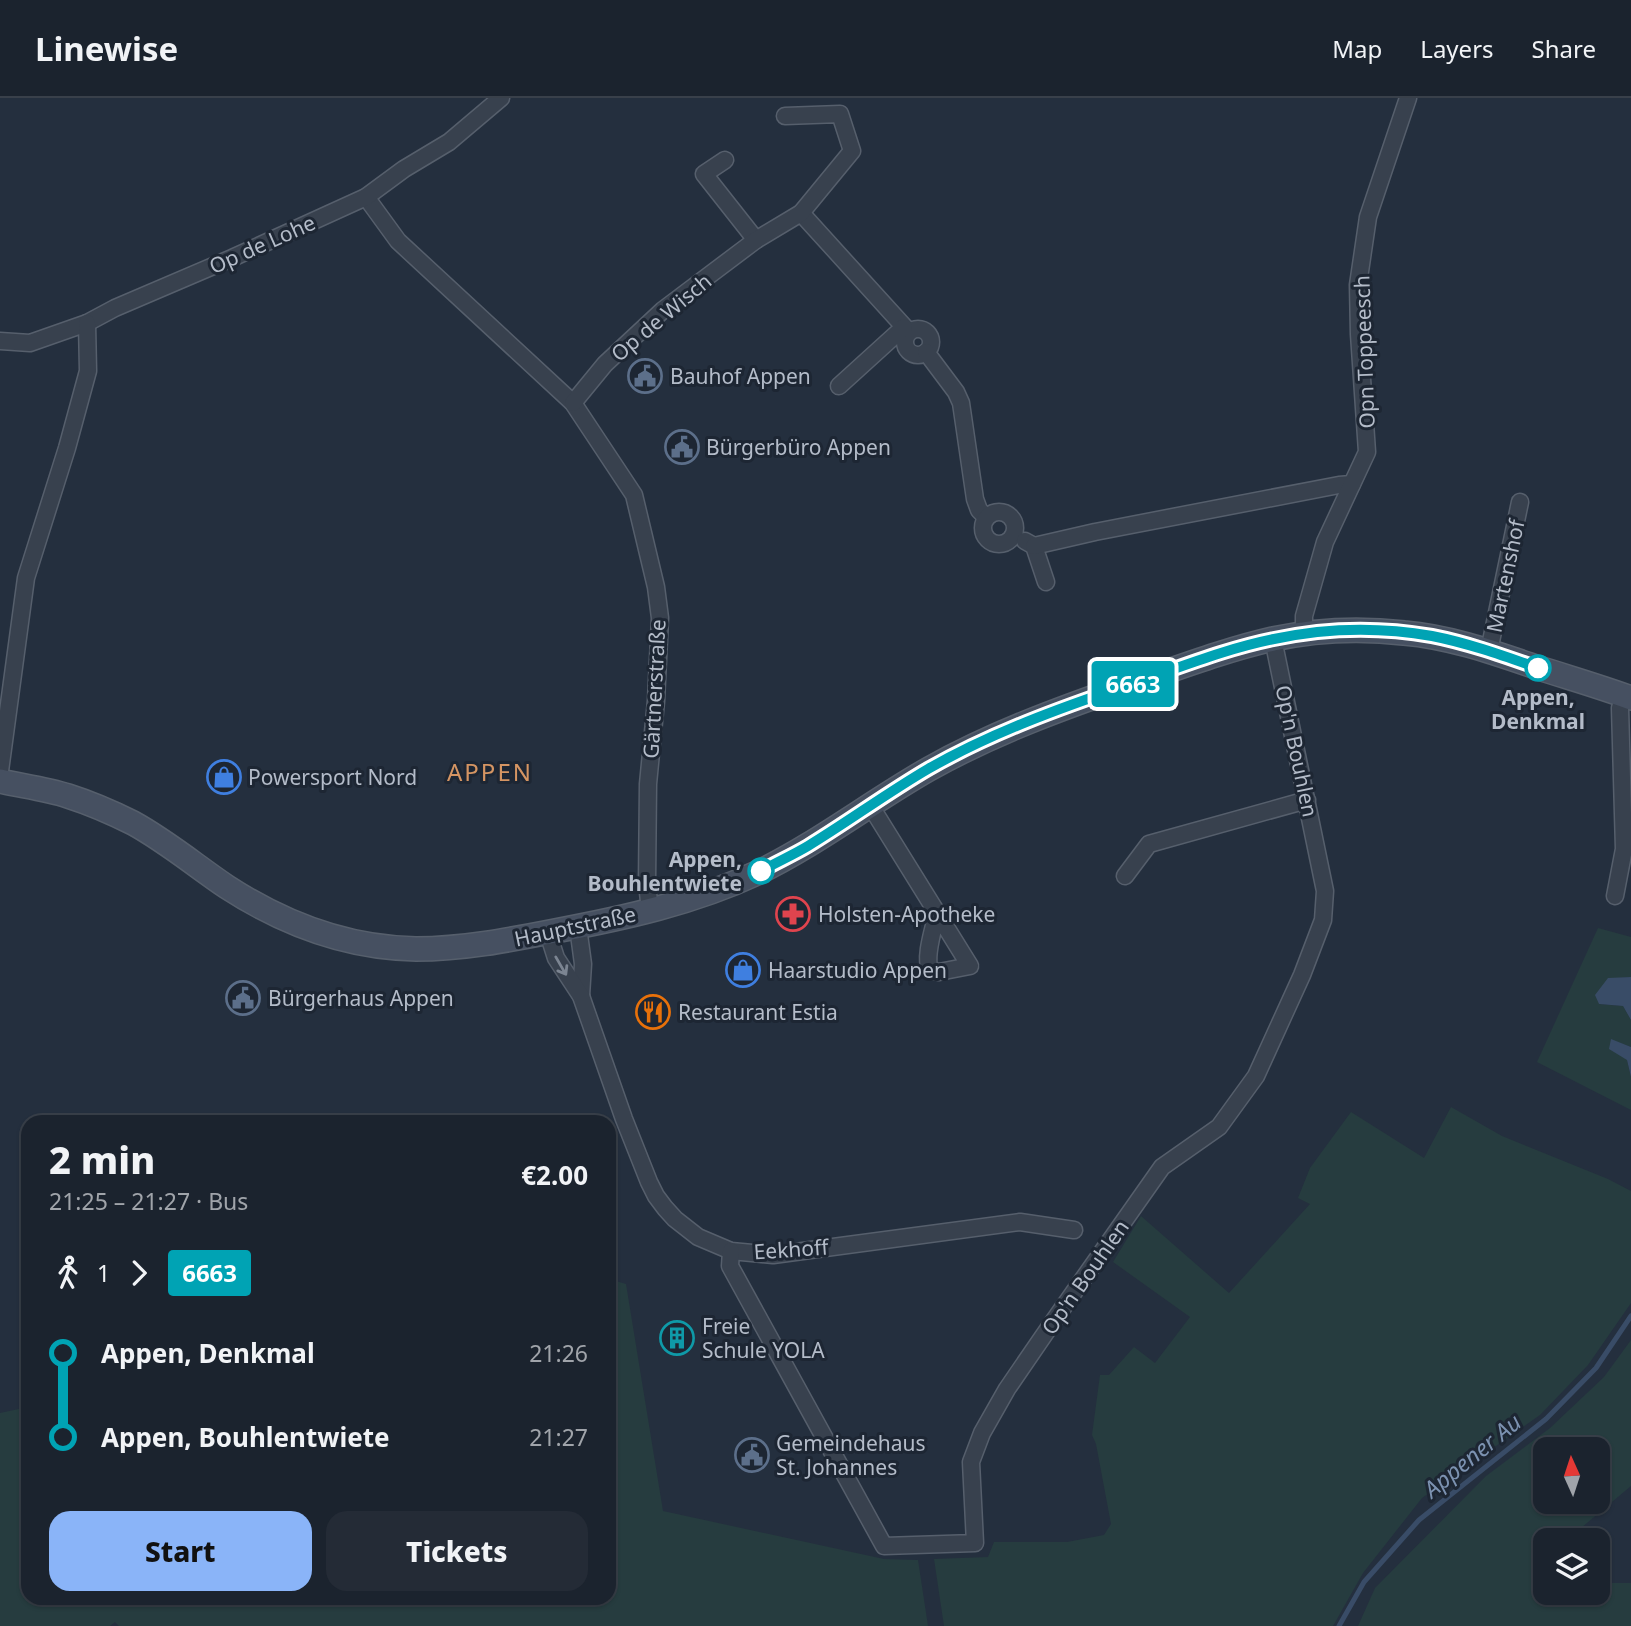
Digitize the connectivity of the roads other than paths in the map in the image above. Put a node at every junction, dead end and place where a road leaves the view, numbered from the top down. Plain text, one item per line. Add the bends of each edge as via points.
1 (501, 98) edge
2 (1408, 98) edge
3 (785, 116) dead end
4 (725, 160) dead end
5 (366, 197) junction
6 (802, 213) junction
7 (756, 240) junction
8 (87, 323) junction
9 (906, 330) junction
10 (0, 341) edge
11 (839, 386) dead end
12 (573, 403) junction
13 (1352, 484) junction
14 (1520, 502) dead end
15 (1034, 546) junction
16 (1046, 582) dead end
17 (1304, 634) junction
18 (1273, 639) junction
19 (1489, 651) junction
20 (1628, 697) edge
21 (0, 771) edge
22 (0, 780) edge
23 (1307, 800) junction
24 (870, 805) junction
25 (1125, 876) dead end
26 (1615, 896) dead end
27 (650, 911) junction
28 (937, 913) dead end
29 (578, 927) junction
30 (548, 933) junction
31 (580, 996) junction
32 (1074, 1230) dead end
33 (731, 1251) junction

1 - 5 street, Op de Lohe via 449,142
2 - 13 street, Opn Toppeesch via 1368,217 1358,285 1367,452
3 - 6 street, Op de Wisch via 840,114 852,151
4 - 7 street via 704,174
5 - 8 street, Op de Lohe
5 - 12 street, Gärtnerstraße via 398,241
6 - 7 street, Op de Wisch
6 - 9 street
7 - 12 street, Op de Wisch via 663,310 605,364
8 - 10 street, Op de Lohe via 30,343
8 - 21 street via 88,371 26,578
9 - 11 street
9 - 15 street via 920,330 929,336 926,352 961,403 975,499 986,517 982,529 988,540 1005,543 1014,535
12 - 27 street, Gärtnerstraße via 634,495 656,587 660,640 648,784
13 - 15 street
13 - 17 street, Opn Toppeesch via 1325,542 1304,616
14 - 19 street, Martenshof
15 - 16 street
17 - 18 main road, Hauptstraße
17 - 19 main road, Hauptstraße via 1402,632
18 - 23 street, Op'n Bouhlen
18 - 24 main road, Hauptstraße via 1016,726 929,769
19 - 20 main road, Hauptstraße
20 - 26 street, Hauptstraße via 1620,708 1624,849
22 - 30 main road, Hauptstraße via 67,796 127,820 285,920 341,940 377,947 453,948
23 - 25 street via 1149,844
23 - 33 street, Op'n Bouhlen via 1325,891 1323,920 1302,975 1256,1076 1219,1127 1162,1167 1007,1389 971,1462 975,1542 884,1546 730,1266
24 - 27 main road, Hauptstraße via 759,872
24 - 28 street
27 - 29 main road, Hauptstraße
29 - 30 main road, Hauptstraße
29 - 31 street, Eekhoff via 583,964
30 -> 31 street, Eekhoff via 556,958
31 - 33 street, Eekhoff via 656,1196 698,1237
32 - 33 street, Eekhoff via 1020,1222 773,1255

